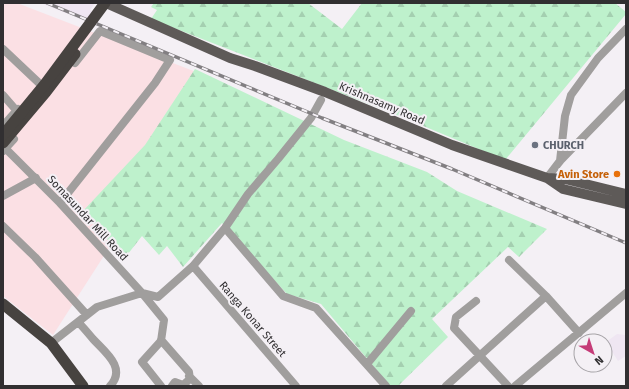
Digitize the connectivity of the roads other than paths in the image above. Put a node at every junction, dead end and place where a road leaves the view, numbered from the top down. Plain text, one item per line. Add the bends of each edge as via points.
1 (106, 3) edge
2 (112, 3) edge
3 (125, 3) edge
4 (134, 16) junction
5 (626, 29) edge
6 (94, 37) junction
7 (3, 49) edge
8 (39, 83) junction
9 (626, 93) edge
10 (3, 95) edge
11 (321, 100) dead end
12 (16, 110) junction
13 (4, 140) edge
14 (560, 161) junction
15 (36, 178) junction
16 (547, 178) junction
17 (626, 194) edge
18 (3, 196) edge
19 (60, 203) junction
20 (626, 204) edge
21 (3, 226) edge
22 (225, 228) junction
23 (509, 260) dead end
24 (193, 266) junction
25 (142, 293) junction
26 (626, 293) edge
27 (546, 296) junction
28 (476, 301) dead end
29 (3, 304) edge
30 (411, 311) dead end
31 (3, 312) edge
32 (88, 315) junction
33 (78, 322) junction
34 (577, 333) edge
35 (579, 333) edge
36 (573, 338) edge
37 (162, 340) junction
38 (51, 343) junction
39 (480, 355) junction
40 (366, 364) junction
41 (189, 376) junction
42 (76, 386) edge
43 (83, 386) edge
44 (110, 386) edge
45 (161, 386) edge
46 (172, 386) edge
47 (199, 386) edge
48 (296, 386) edge
49 (386, 386) edge
50 (446, 386) edge
51 (508, 386) edge
52 (514, 386) edge

1 - 4 main road, Krishnasamy Road
1 - 13 highway, bridge
2 - 13 highway via 50,87
3 - 4 main road
4 - 16 main road, Krishnasamy Road via 230,58 325,92 452,145
5 - 14 street via 598,58 571,95 565,116
6 - 8 street via 81,29
6 - 13 street via 60,82
6 - 19 street via 100,30 170,60 155,83
7 - 8 street
8 - 12 street
9 - 14 street
10 - 12 street
11 - 22 street via 311,118 248,194
12 - 13 street
13 - 15 street, Somasundar Mill Road
14 - 16 street
15 - 18 street
15 - 19 street, Somasundar Mill Road
16 - 17 main road, Krishnasamy Road
16 - 20 main road via 563,189
19 - 25 street, Somasundar Mill Road
21 - 32 street
22 - 24 street
22 - 40 street via 283,296 316,308
23 - 27 street
24 - 25 street via 158,297
24 - 48 street, Ranga Konar Street
25 - 32 street via 97,307
25 - 37 street, Somasundar Mill Road via 164,320
26 - 35 street
27 - 34 street
27 - 39 street
28 - 39 street via 456,318 454,328
29 - 38 highway
30 - 40 street
31 - 42 highway via 47,348
32 - 33 street
33 - 38 street
33 - 44 street via 112,358 116,374
36 - 52 street
37 - 41 street via 189,372
37 - 45 street via 142,362
38 - 43 highway
39 - 50 street
39 - 51 street
40 - 49 street
41 - 46 street via 190,379 183,385 176,382
41 - 47 street

